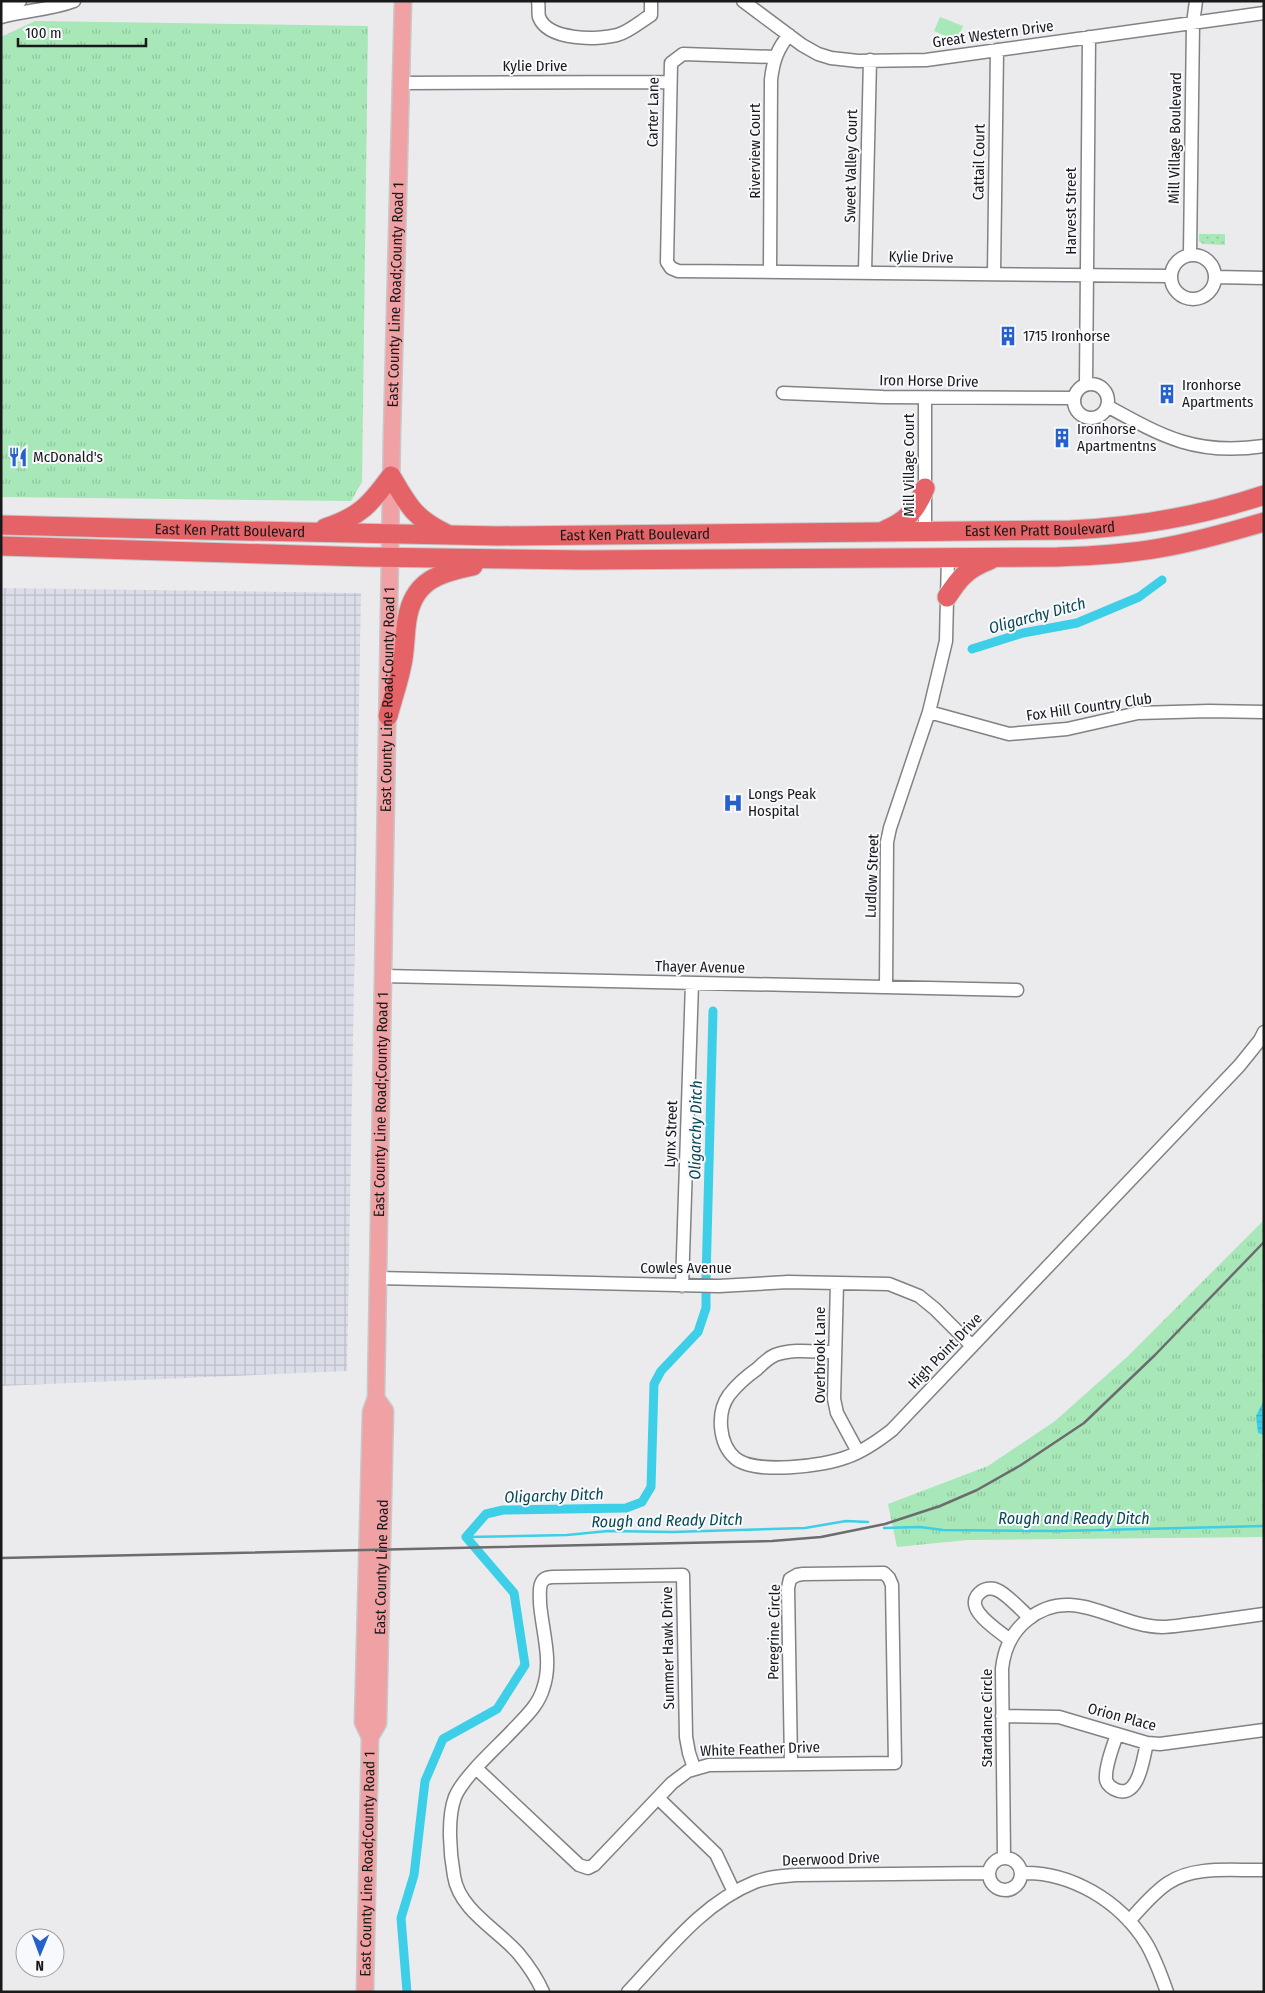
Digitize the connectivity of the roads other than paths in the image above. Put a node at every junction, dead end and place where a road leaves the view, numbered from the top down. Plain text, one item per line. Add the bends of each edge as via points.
1 (20, 1) edge
2 (74, 1) edge
3 (403, 1) edge
4 (538, 1) edge
5 (651, 1) edge
6 (743, 1) edge
7 (1188, 1) edge
8 (1196, 1) edge
9 (1, 5) edge
10 (1264, 13) edge
11 (1, 17) edge
12 (1193, 22) junction
13 (789, 35) junction
14 (1089, 37) junction
15 (996, 50) junction
16 (775, 56) junction
17 (870, 60) junction
18 (670, 82) junction
19 (401, 83) junction
20 (1190, 254) junction
21 (671, 268) joint
22 (770, 271) junction
23 (865, 272) junction
24 (994, 274) junction
25 (1088, 274) junction
26 (1170, 276) junction
27 (1215, 277) junction
28 (1264, 278) edge
29 (1086, 384) junction
30 (783, 393) dead end
31 (925, 398) junction
32 (1074, 398) junction
33 (1107, 406) junction
34 (1264, 446) edge
35 (391, 476) junction
36 (925, 488) junction
37 (1264, 495) edge
38 (1264, 522) edge
39 (1, 525) edge
40 (1057, 530) junction
41 (304, 532) junction
42 (879, 532) junction
43 (925, 532) junction
44 (391, 534) junction
45 (450, 535) junction
46 (1, 546) edge
47 (390, 557) junction
48 (828, 557) junction
49 (948, 557) junction
50 (997, 557) junction
51 (516, 559) junction
52 (947, 597) junction
53 (929, 712) junction
54 (1264, 712) edge
55 (388, 716) junction
56 (383, 976) junction
57 (692, 983) junction
58 (886, 987) junction
59 (1017, 990) dead end
60 (1264, 1032) edge
61 (378, 1278) junction
62 (837, 1283) junction
63 (682, 1286) junction
64 (972, 1346) junction
65 (835, 1352) junction
66 (858, 1452) junction
67 (1264, 1614) edge
68 (1030, 1618) junction
69 (1010, 1640) junction
70 (1002, 1716) junction
71 (1264, 1730) edge
72 (1117, 1734) junction
73 (1147, 1743) junction
74 (894, 1763) joint
75 (791, 1764) junction
76 (694, 1768) junction
77 (477, 1769) junction
78 (658, 1798) junction
79 (1004, 1858) junction
80 (1264, 1870) edge
81 (1021, 1873) junction
82 (988, 1874) junction
83 (734, 1892) junction
84 (1129, 1921) junction
85 (365, 1992) edge
86 (543, 1992) edge
87 (628, 1992) edge
88 (1167, 1992) edge

1 - 9 street
2 - 11 street via 59,7
3 - 19 main road, East County Line Road;County Road 1
4 - 5 street via 539,17 549,29 565,36 596,38 619,35 651,15
6 - 13 street, Great Western Drive
7 - 12 street, Mill Village Boulevard
8 - 12 street, Mill Village Boulevard
10 - 12 street, Great Western Drive
12 - 14 street, Great Western Drive
12 - 20 street, Mill Village Boulevard
13 - 16 street, Riverview Court
13 - 17 street, Great Western Drive via 818,54
14 - 15 street, Great Western Drive
14 - 25 street, Harvest Street
15 - 17 street, Great Western Drive via 926,60
15 - 24 street, Cattail Court
16 - 18 street, Carter Lane via 683,54 670,63
16 - 22 street, Riverview Court via 771,80
17 - 23 street, Sweet Valley Court
18 - 19 street, Kylie Drive
18 - 21 street, Carter Lane via 667,262
19 - 35 main road, East County Line Road;County Road 1
20 - 26 street via 1177,260
20 - 27 street via 1207,259
21 - 22 street, Kylie Drive via 678,271
22 - 23 street, Kylie Drive
23 - 24 street, Kylie Drive
24 - 25 street, Kylie Drive
25 - 26 street, Kylie Drive
25 - 29 street, Harvest Street
26 - 27 street via 1178,294 1192,299 1207,294
27 - 28 street
29 - 32 street via 1079,388
29 - 33 street via 1094,384 1104,390
30 - 31 street, Iron Horse Drive
31 - 32 street, Iron Horse Drive
31 - 36 street, Mill Village Court
32 - 33 street via 1077,411 1084,416 1097,416
33 - 34 street via 1152,431 1190,445 1238,450
35 - 41 highway via 361,512 347,520
35 - 44 main road, East County Line Road;County Road 1
35 - 45 highway via 416,515
36 - 42 highway via 919,505 907,518
36 - 43 street, Mill Village Court
37 - 40 highway, East Ken Pratt Boulevard via 1145,524
38 - 50 highway, East Ken Pratt Boulevard via 1160,548 1103,555
39 - 41 highway, East Ken Pratt Boulevard
40 - 43 highway, East Ken Pratt Boulevard
40 - 49 highway via 1025,540 966,544 955,547
41 - 44 highway, East Ken Pratt Boulevard
42 - 43 highway, East Ken Pratt Boulevard
42 - 45 highway, East Ken Pratt Boulevard
43 - 48 highway via 919,540 911,543 832,550
44 - 45 highway, East Ken Pratt Boulevard
44 - 47 main road, East County Line Road;County Road 1
46 - 47 highway, East Ken Pratt Boulevard
47 - 51 highway, East Ken Pratt Boulevard
47 - 55 main road, East County Line Road;County Road 1
48 - 49 highway, East Ken Pratt Boulevard
48 - 51 highway, East Ken Pratt Boulevard
49 - 50 highway, East Ken Pratt Boulevard
49 - 52 street
50 - 52 highway via 965,572
51 - 55 highway via 453,570 433,577 421,587 411,602 403,659
52 - 53 street via 946,641
53 - 54 street, Fox Hill Country Club via 1009,734 1067,729 1138,713
53 - 58 street, Ludlow Street via 887,842
55 - 56 main road, East County Line Road;County Road 1
56 - 57 street, Thayer Avenue
56 - 61 main road, East County Line Road;County Road 1
57 - 58 street, Thayer Avenue
57 - 63 street, Lynx Street
58 - 59 street, Thayer Avenue
60 - 64 street, High Point Drive via 1250,1055
61 - 63 street, Cowles Avenue
61 - 85 main road, East County Line Road;County Road 1 via 376,1398 370,1412 363,1722 370,1737
62 - 63 street, Cowles Avenue
62 - 64 street, Cowles Avenue via 889,1284 904,1289 935,1309
62 - 65 street, Overbrook Lane
64 - 66 street, High Point Drive via 892,1430
65 - 66 street, Overbrook Lane via 834,1399 837,1412
65 - 66 street, High Point Drive via 786,1352 773,1356 729,1395 721,1418 722,1433 736,1459 752,1467 828,1463
67 - 68 street, Stardance Circle via 1159,1627 1086,1607 1065,1605 1051,1607
68 - 69 street, Stardance Circle
68 - 69 street via 997,1590 980,1593 976,1598 976,1609
69 - 70 street, Stardance Circle via 1003,1658
70 - 72 street, Orion Place via 1056,1716
70 - 79 street, Stardance Circle
71 - 73 street, Orion Place via 1174,1743
72 - 73 street, Orion Place
72 - 73 street via 1106,1777 1109,1786 1118,1790 1128,1790 1136,1783
74 - 75 street, White Feather Drive
74 - 75 street, Peregrine Circle via 892,1585 888,1576 881,1573 803,1574 790,1579
75 - 76 street, White Feather Drive
76 - 77 street, Summer Hawk Drive via 686,1737 683,1575 553,1577 542,1581 541,1608 547,1660 543,1690 529,1713
76 - 78 street, White Feather Drive
77 - 78 street, White Feather Drive via 585,1868 592,1867
77 - 86 street, Summer Hawk Drive via 458,1793 452,1809 452,1858 456,1884 472,1909 518,1953
78 - 83 street via 716,1854
79 - 81 street via 1015,1862
79 - 82 street via 995,1861
80 - 84 street via 1203,1871 1182,1875 1159,1890
81 - 82 street via 1016,1886 1008,1890 994,1886
81 - 84 street via 1055,1877 1081,1886 1104,1899
82 - 83 street, Deerwood Drive via 796,1875 764,1879
83 - 87 street, Deerwood Drive via 703,1914
84 - 88 street via 1146,1943

